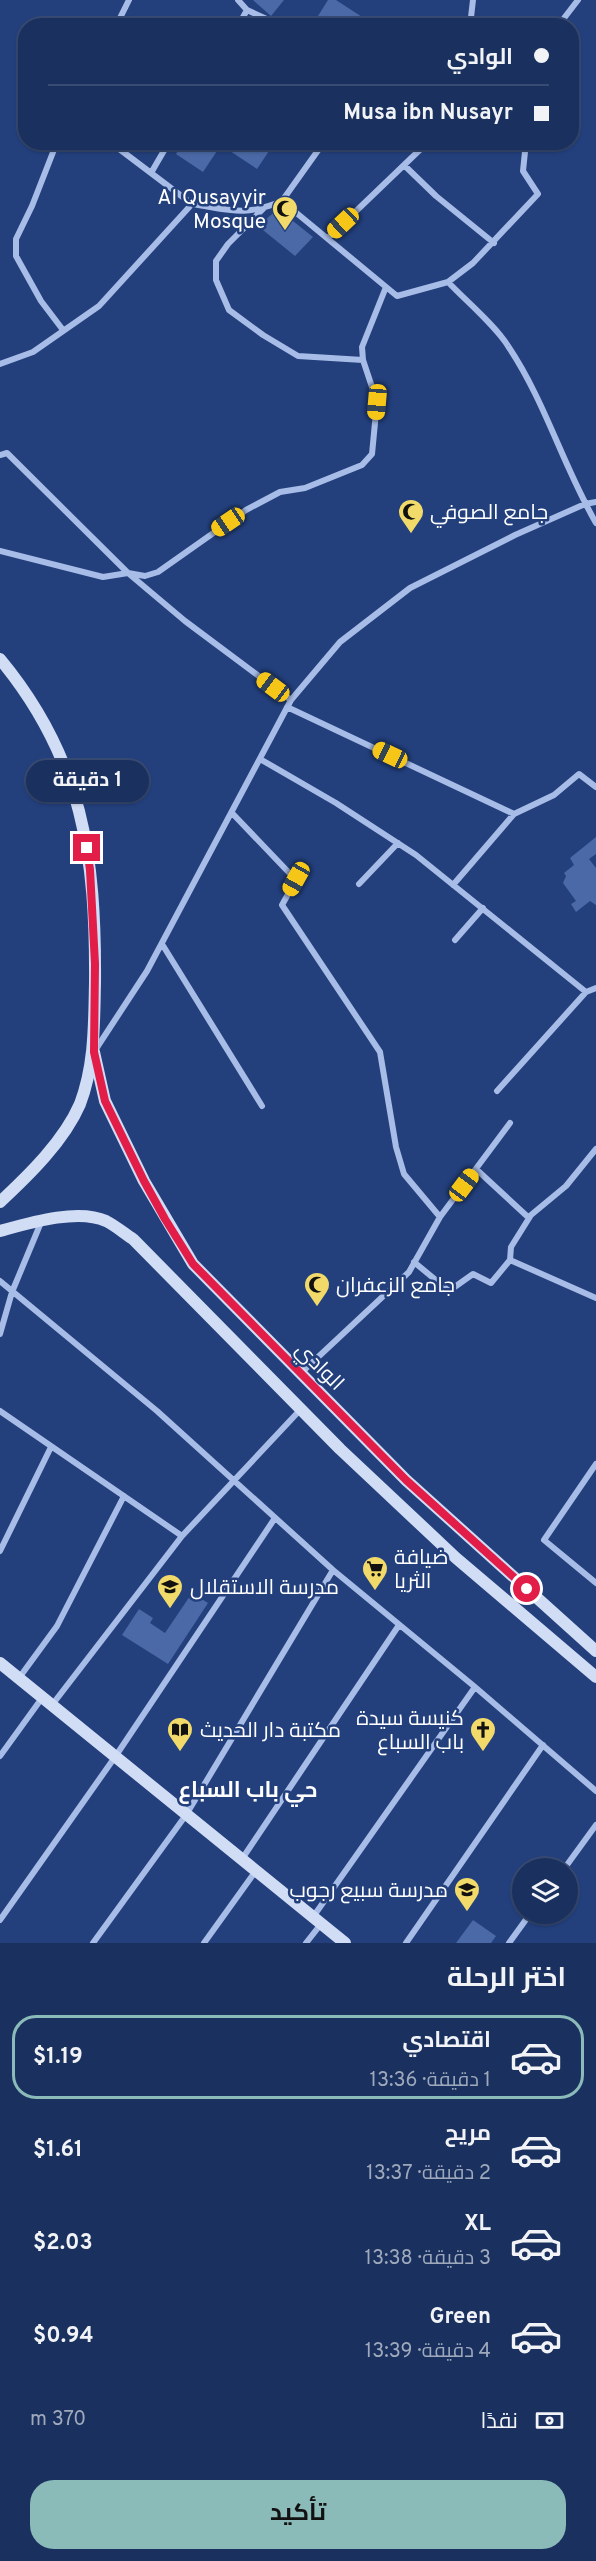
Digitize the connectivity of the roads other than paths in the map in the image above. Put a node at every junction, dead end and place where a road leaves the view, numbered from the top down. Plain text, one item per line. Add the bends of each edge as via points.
1 (129, 0) edge
2 (238, 0) edge
3 (473, 0) edge
4 (578, 0) edge
5 (247, 10) junction
6 (120, 18) edge
7 (242, 18) edge
8 (264, 18) edge
9 (471, 18) edge
10 (564, 18) edge
11 (54, 150) edge
12 (121, 150) edge
13 (164, 150) edge
14 (318, 150) edge
15 (420, 150) edge
16 (525, 150) edge
17 (405, 166) junction
18 (151, 173) junction
19 (282, 201) junction
20 (192, 204) junction
21 (264, 208) junction
22 (328, 238) junction
23 (494, 243) junction
24 (448, 282) junction
25 (386, 287) junction
26 (63, 330) junction
27 (363, 360) junction
28 (0, 364) edge
29 (0, 455) edge
30 (596, 502) edge
31 (585, 504) junction
32 (596, 523) edge
33 (0, 551) edge
34 (128, 573) junction
35 (0, 659) edge
36 (291, 700) junction
37 (287, 707) junction
38 (260, 759) junction
39 (596, 787) edge
40 (232, 813) junction
41 (514, 814) junction
42 (398, 843) junction
43 (359, 884) dead end
44 (453, 885) junction
45 (483, 908) junction
46 (455, 940) dead end
47 (162, 944) junction
48 (596, 988) edge
49 (586, 992) junction
50 (94, 1052) junction
51 (497, 1091) dead end
52 (262, 1106) dead end
53 (510, 1124) dead end
54 (596, 1149) edge
55 (476, 1169) junction
56 (0, 1202) edge
57 (440, 1217) junction
58 (530, 1218) junction
59 (42, 1220) junction
60 (0, 1231) edge
61 (510, 1260) junction
62 (414, 1262) junction
63 (0, 1281) edge
64 (12, 1292) junction
65 (596, 1298) edge
66 (0, 1334) edge
67 (301, 1374) junction
68 (301, 1409) junction
69 (0, 1411) edge
70 (51, 1446) junction
71 (596, 1464) edge
72 (233, 1480) junction
73 (124, 1496) junction
74 (275, 1518) junction
75 (182, 1536) junction
76 (0, 1551) edge
77 (333, 1570) junction
78 (596, 1582) edge
79 (399, 1625) junction
80 (596, 1651) edge
81 (0, 1663) edge
82 (596, 1677) edge
83 (19, 1678) junction
84 (475, 1687) junction
85 (47, 1701) junction
86 (543, 1745) junction
87 (0, 1756) edge
88 (115, 1757) junction
89 (596, 1791) edge
90 (186, 1815) junction
91 (596, 1825) edge
92 (572, 1858) edge
93 (241, 1860) junction
94 (255, 1872) junction
95 (0, 1920) edge
96 (317, 1921) junction
97 (523, 1924) edge
98 (93, 1943) edge
99 (204, 1943) edge
100 (306, 1943) edge
101 (345, 1943) edge
102 (405, 1943) edge
103 (509, 1943) edge

1 - 6 street
2 - 5 street
3 - 9 street
4 - 10 street
5 - 7 street
5 - 8 street
11 - 26 street via 16,239 16,256 41,301
12 - 18 street
13 - 18 street
14 - 19 street
15 - 17 street
16 - 23 street via 523,171 538,194
17 - 22 street
17 - 23 street
18 - 20 street
19 - 21 street
19 - 22 street
20 - 21 street via 240,212
20 - 26 street via 99,306
21 - 27 street via 216,261 216,280 229,309 298,356
22 - 25 street
23 - 24 street
24 - 25 street via 397,296
24 - 31 street via 508,345 551,426
25 - 27 street via 362,347
26 - 28 street via 33,352
27 - 34 street via 377,402 372,454 362,465 305,488 280,492 246,510 158,572 146,576
29 - 34 street via 8,453
30 - 31 street
31 - 32 street
31 - 36 street via 410,588 340,642
33 - 34 street via 103,577
34 - 36 street
35 - 50 main road via 60,750 83,825 94,940
36 - 37 street
37 - 38 street
37 - 41 street
38 - 40 street
38 - 42 street
39 - 41 street via 579,774 554,795
40 - 47 street
40 - 57 street via 296,879 282,904 380,1052 404,1174
41 - 44 street
42 - 43 street
42 - 44 street
44 - 45 street
45 - 46 street
45 - 49 street
47 - 50 street
47 - 52 street
48 - 49 street
49 - 51 street
50 - 56 main road via 80,1104 62,1135
50 - 67 main road, الوادي via 105,1101 144,1181 193,1264
53 - 55 street
54 - 58 street via 566,1186
55 - 57 street
55 - 58 street
57 - 62 street
58 - 61 street via 511,1247
59 - 60 main road, الوادي
59 - 64 street
59 - 68 main road, الوادي via 85,1216 105,1221 134,1239
61 - 62 street via 491,1283 473,1274 449,1291
61 - 65 street
62 - 67 street via 409,1272
63 - 64 street
64 - 66 street
64 - 72 street via 157,1411
67 - 80 main road, الوادي via 406,1480
68 - 72 street
68 - 82 main road, الوادي via 456,1558
69 - 70 street
70 - 73 street
70 - 76 street
71 - 78 street via 544,1540
72 - 74 street
72 - 75 street
73 - 75 street
73 - 83 street via 57,1626
74 - 77 street
74 - 88 street
75 - 85 street
77 - 79 street
77 - 90 street
79 - 84 street
79 - 93 street
81 - 83 main road
83 - 85 main road
84 - 86 street
84 - 96 street
85 - 87 street
85 - 88 main road
86 - 89 street
86 - 102 street
88 - 90 main road
88 - 95 street
90 - 93 main road
90 - 98 street
91 - 92 street
93 - 94 main road
94 - 96 main road
94 - 99 street
96 - 100 street
96 - 101 main road
97 - 103 street

